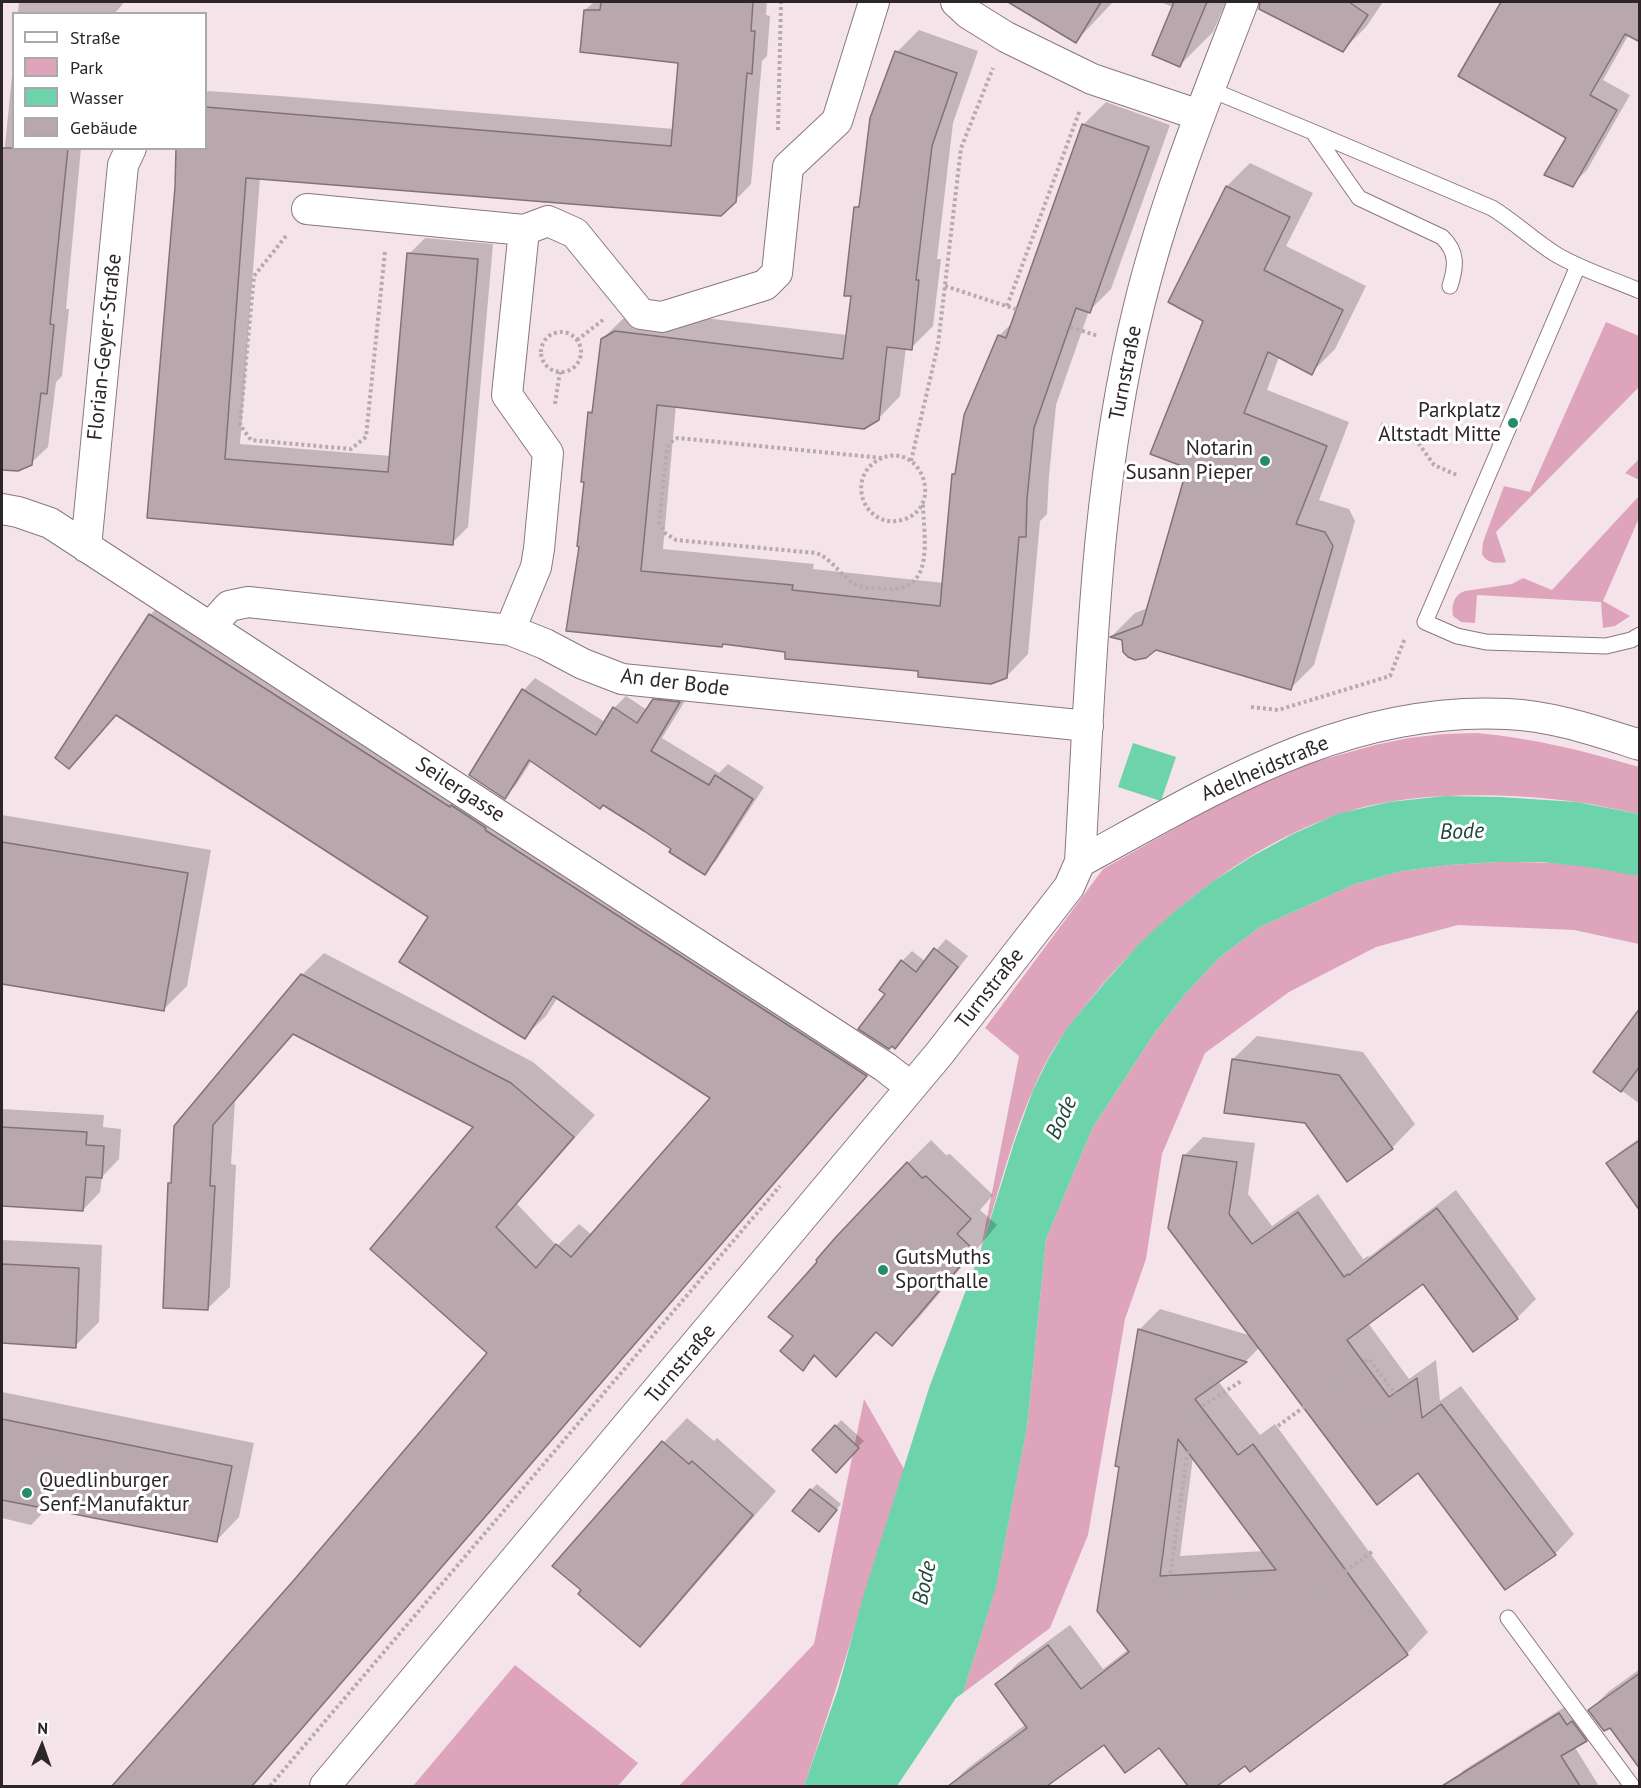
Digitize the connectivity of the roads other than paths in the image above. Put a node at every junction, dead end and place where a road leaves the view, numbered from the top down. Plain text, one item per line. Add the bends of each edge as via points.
1 (874, 2) edge
2 (956, 2) edge
3 (1243, 2) edge
4 (1204, 102) junction
5 (1313, 132) junction
6 (130, 150) edge
7 (307, 209) road end
8 (524, 230) junction
9 (1578, 266) junction
10 (1450, 286) dead end
11 (1640, 291) edge
12 (2, 510) edge
13 (86, 547) junction
14 (210, 627) junction
15 (510, 630) junction
16 (1640, 635) edge
17 (1088, 726) junction
18 (1640, 745) edge
19 (1080, 862) junction
20 (910, 1087) junction
21 (1508, 1618) dead end
22 (325, 1786) edge
23 (1632, 1786) edge

1 - 8 street via 837,121 788,167 777,273 765,285 662,317 641,315 575,233 548,221
2 - 4 street via 1006,37 1092,79
3 - 4 street, Turnstraße
4 - 5 lane
4 - 17 street, Turnstraße via 1148,271 1130,346 1096,576
5 - 9 lane via 1492,208
5 - 10 lane via 1359,198 1447,241 1456,260
6 - 13 street, Florian-Geyer-Straße via 123,165
7 - 8 street
8 - 15 street via 507,396 548,453 536,567
9 - 11 lane
9 - 16 lane via 1425,622 1457,636 1486,642 1606,646
12 - 13 street, Seilergasse via 50,523
13 - 14 street, Seilergasse
14 - 15 street, An der Bode via 229,606 248,602
14 - 20 street, Seilergasse
15 - 17 street, An der Bode via 622,679
17 - 19 street, Turnstraße
18 - 19 street, Adelheidstraße via 1579,726 1508,714 1401,720 1299,749 1216,788
19 - 20 street, Turnstraße via 1069,887 1049,914
20 - 22 street, Turnstraße
21 - 23 lane

